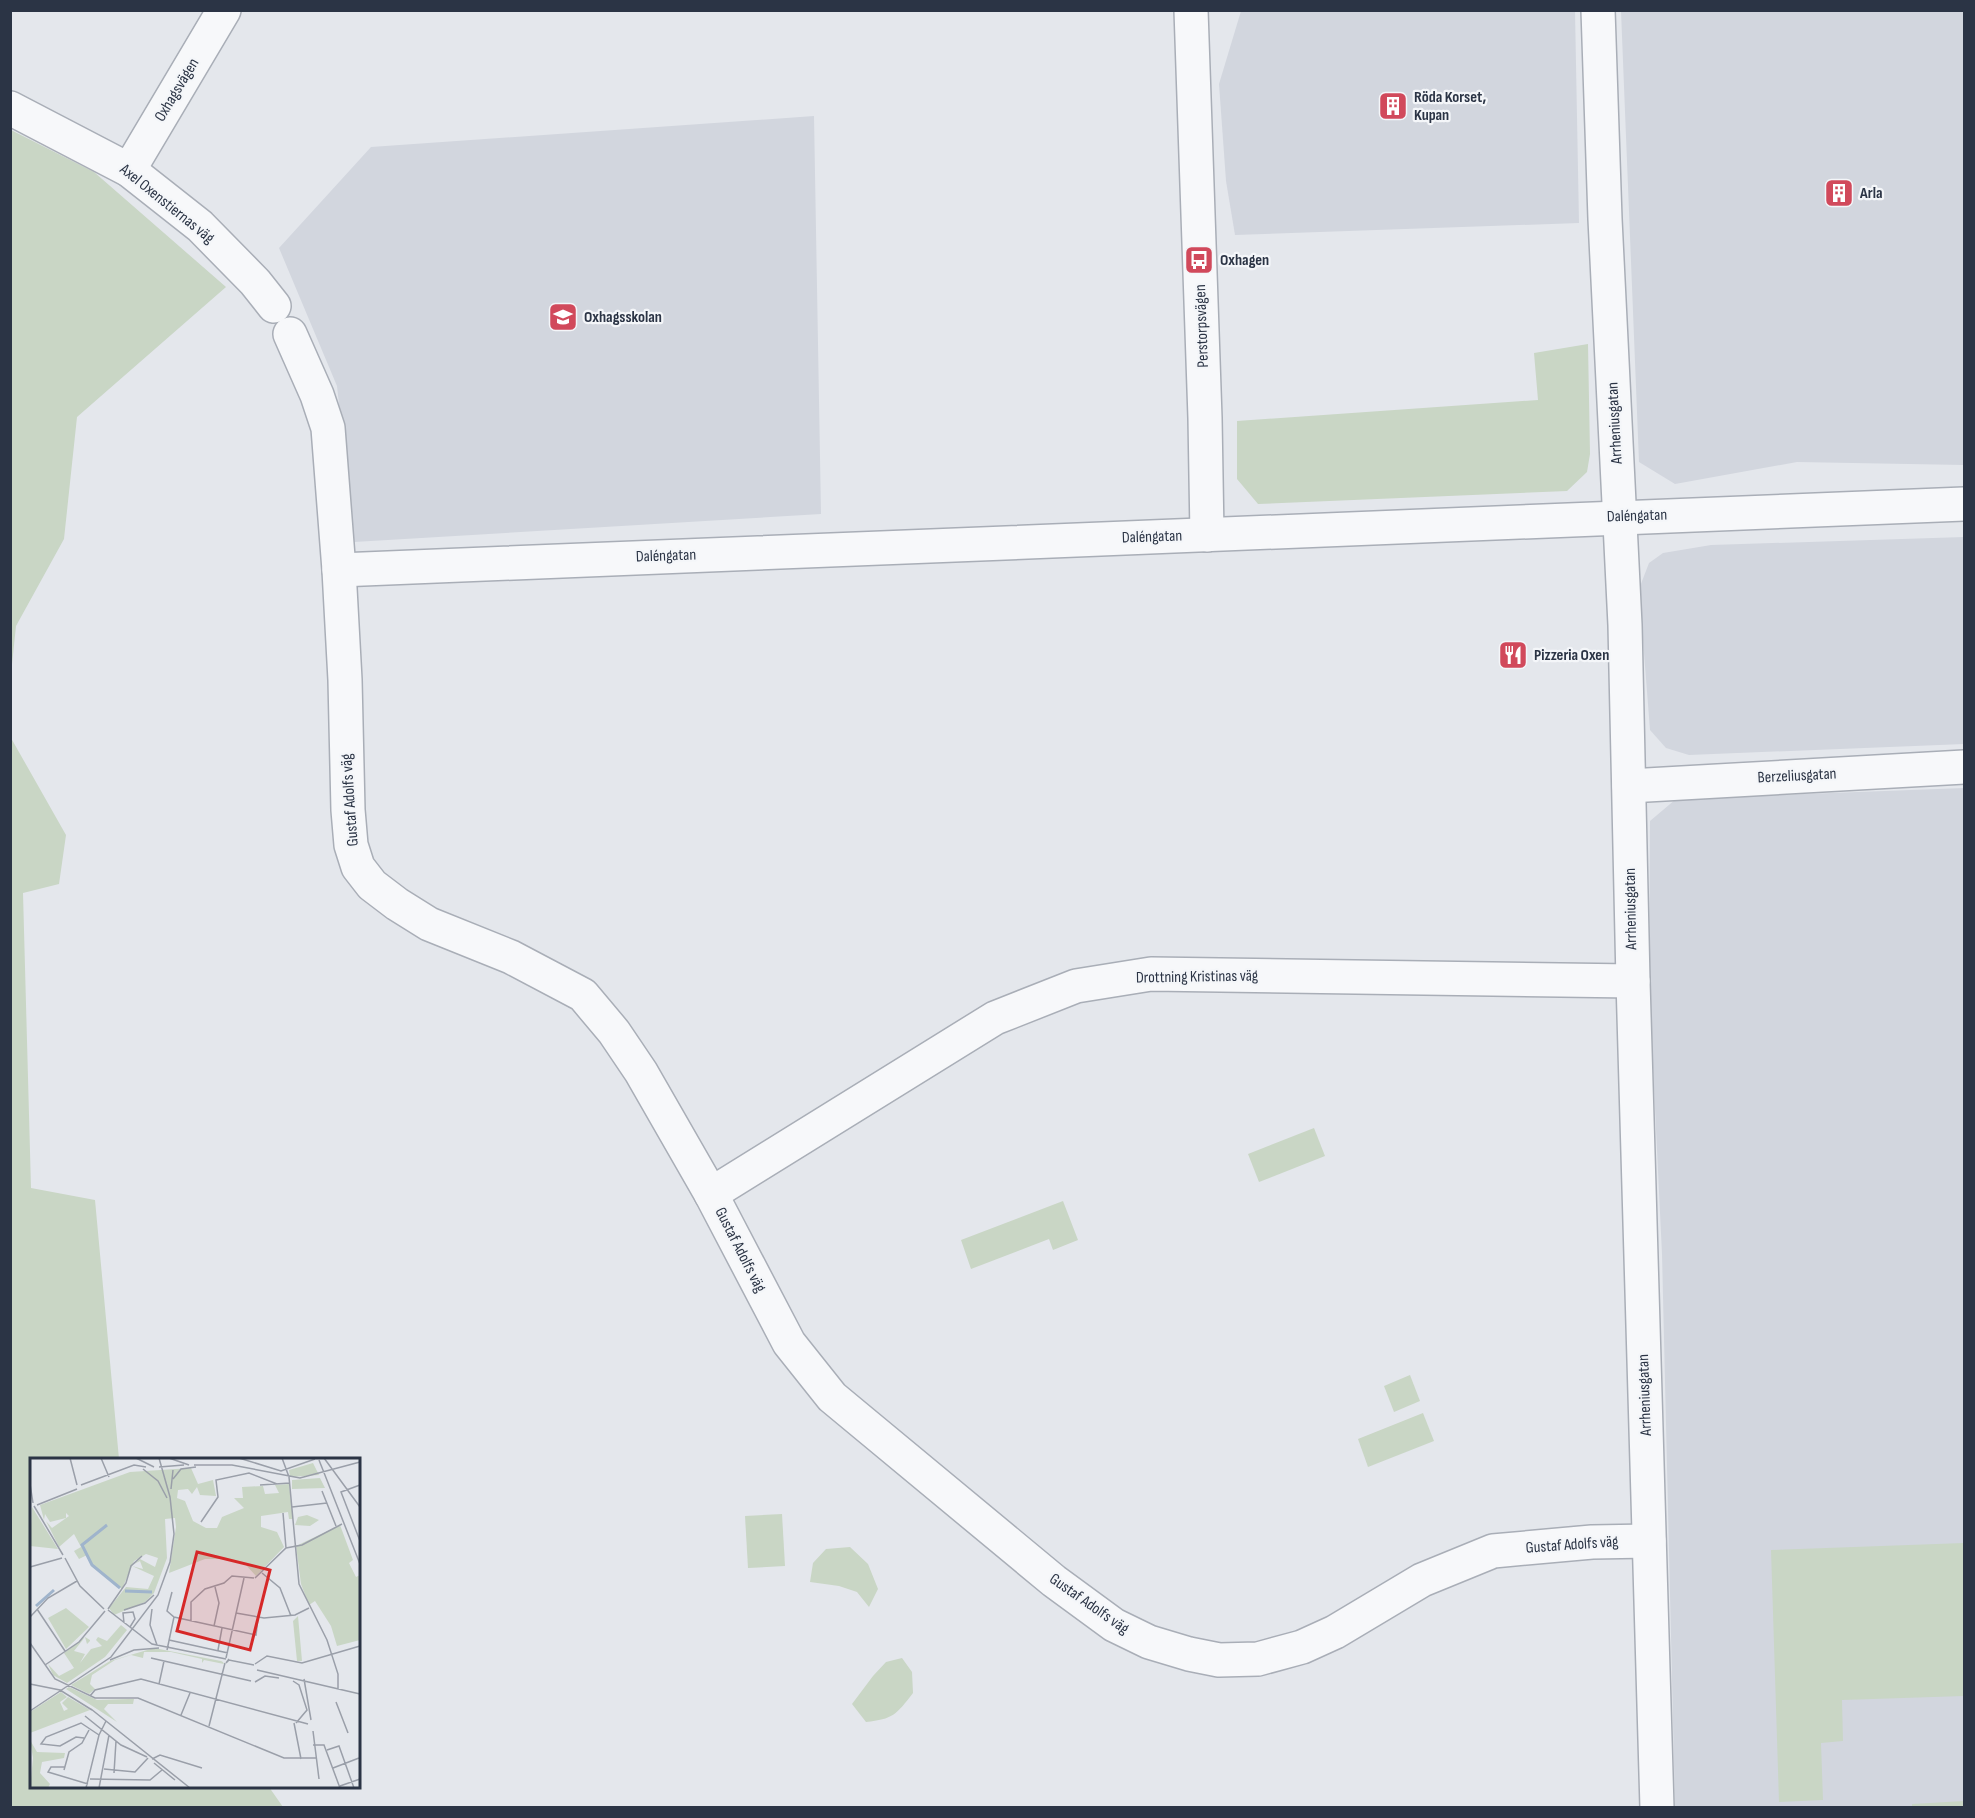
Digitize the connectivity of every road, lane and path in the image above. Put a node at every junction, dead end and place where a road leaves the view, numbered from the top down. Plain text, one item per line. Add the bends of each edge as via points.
1 (224, 10) edge
2 (1191, 10) edge
3 (1598, 10) edge
4 (10, 108) edge
5 (129, 170) junction
6 (274, 306) dead end
7 (290, 334) dead end
8 (1965, 504) edge
9 (1620, 517) junction
10 (1207, 535) junction
11 (339, 570) junction
12 (1965, 767) edge
13 (1629, 786) junction
14 (1633, 981) junction
15 (711, 1194) junction
16 (1649, 1541) junction
17 (1657, 1808) edge

1 - 5 street, Oxhagsvägen
2 - 10 street, Perstorpsvägen
3 - 9 street, Arrheniusgatan
4 - 5 street, Axel Oxenstiernas väg
5 - 6 street, Axel Oxenstiernas väg via 200,226
7 - 11 street, Gustaf Adolfs väg via 328,428
8 - 9 street, Daléngatan
9 - 10 street, Daléngatan
9 - 13 street, Arrheniusgatan
10 - 11 street, Daléngatan
11 - 15 street, Gustaf Adolfs väg via 348,810 358,867 372,885 429,924 511,957 583,995 641,1072
12 - 13 street, Berzeliusgatan
13 - 14 street, Arrheniusgatan
14 - 15 street, Drottning Kristinas väg via 1151,974 1076,986 995,1018
14 - 16 street, Arrheniusgatan
15 - 16 street, Gustaf Adolfs väg via 789,1343 832,1397 1054,1581 1114,1625 1149,1642 1219,1660 1258,1659 1318,1640 1422,1580 1494,1551
16 - 17 street, Arrheniusgatan

